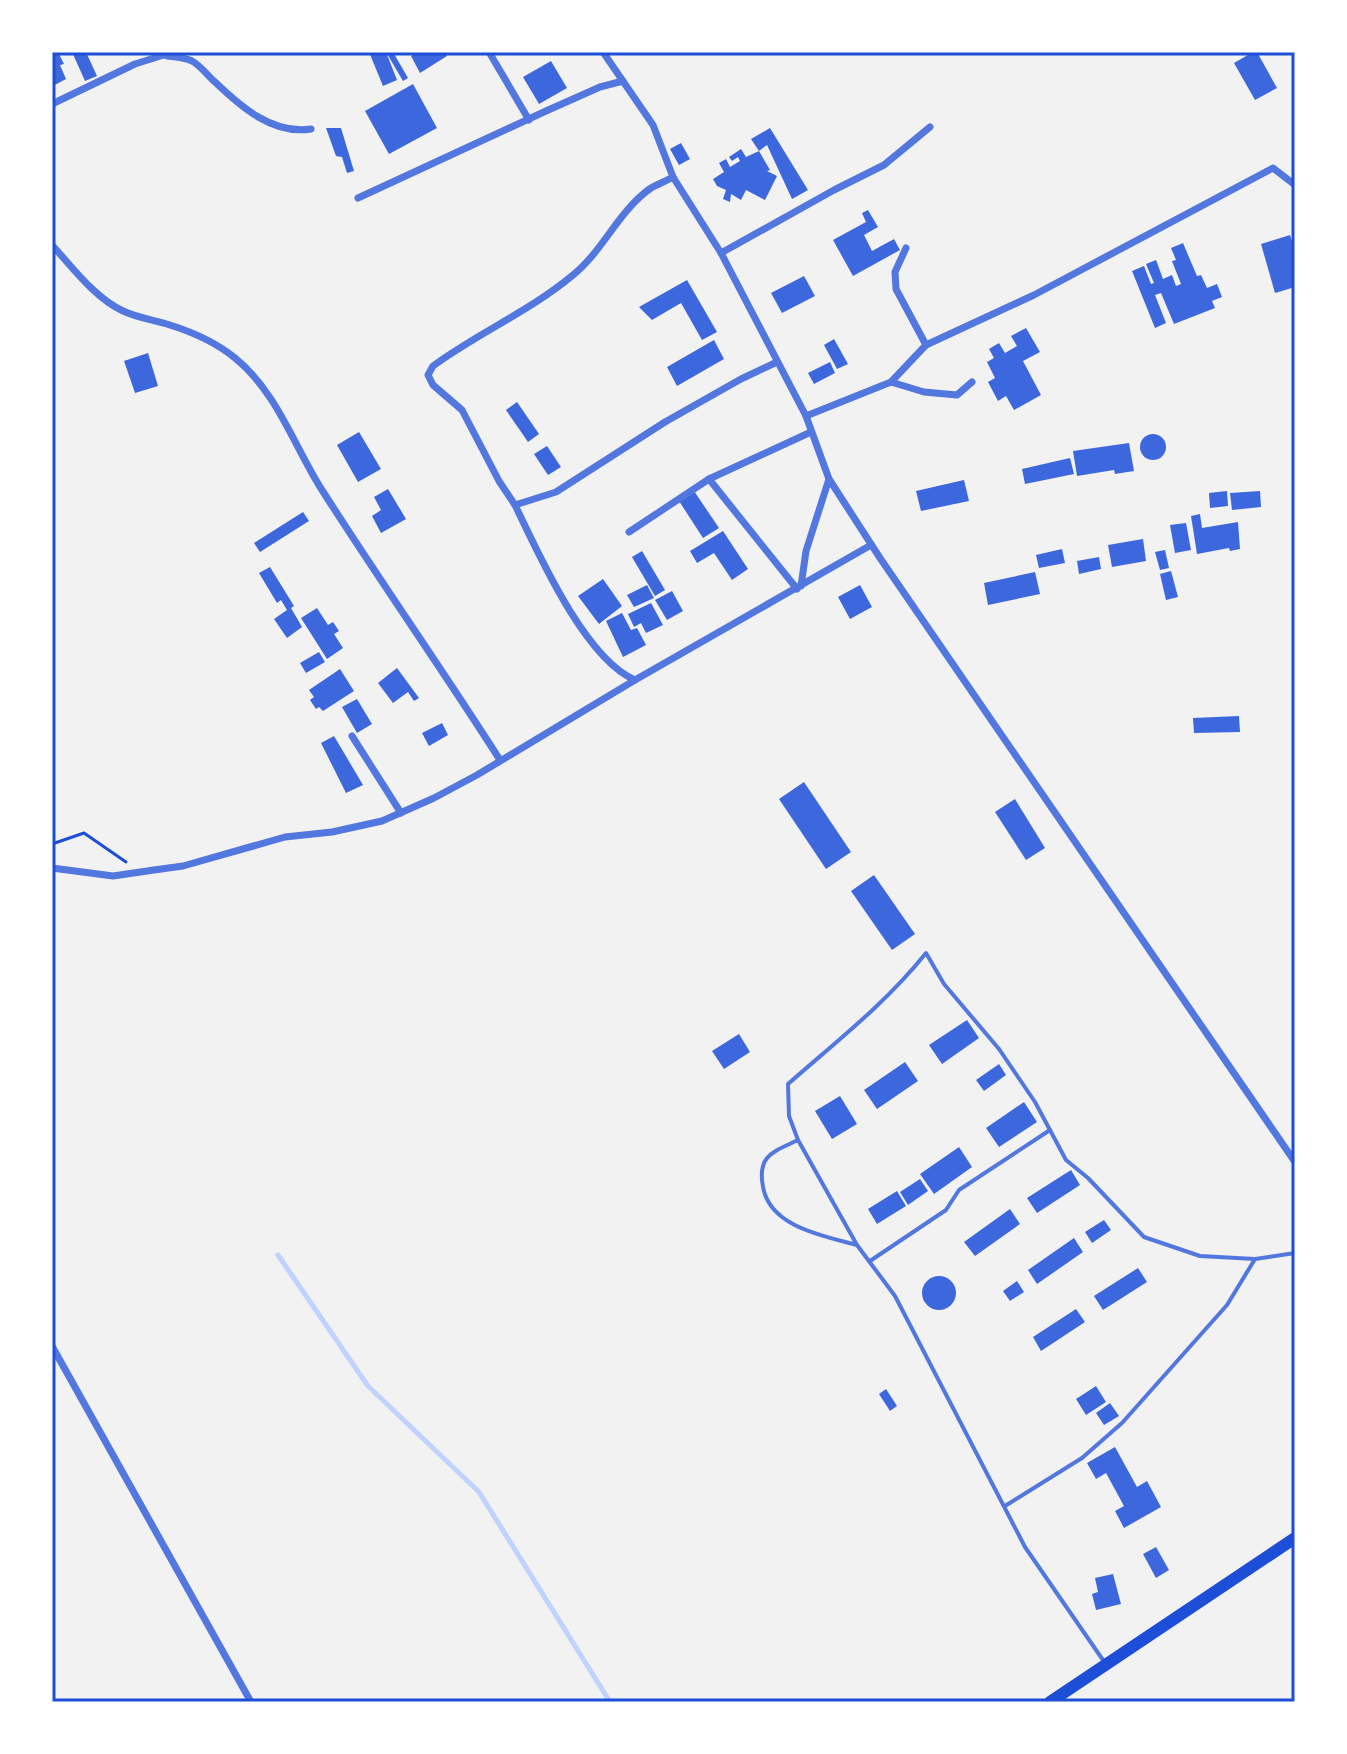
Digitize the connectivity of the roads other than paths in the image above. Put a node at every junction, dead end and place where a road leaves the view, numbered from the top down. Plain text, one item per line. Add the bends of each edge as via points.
1 (131, 52) edge
2 (489, 52) edge
3 (603, 52) edge
4 (169, 54) edge
5 (135, 64) junction
6 (623, 81) junction
7 (52, 104) edge
8 (529, 120) junction
9 (930, 127) dead end
10 (311, 129) dead end
11 (673, 177) junction
12 (1295, 185) edge
13 (358, 198) dead end
14 (52, 245) edge
15 (906, 248) dead end
16 (721, 253) junction
17 (926, 345) junction
18 (777, 362) junction
19 (891, 382) junction
20 (972, 382) dead end
21 (806, 416) junction
22 (811, 432) junction
23 (709, 479) junction
24 (829, 479) junction
25 (515, 505) junction
26 (629, 532) dead end
27 (871, 545) junction
28 (799, 588) junction
29 (635, 680) junction
30 (352, 736) dead end
31 (500, 760) junction
32 (401, 813) junction
33 (52, 868) edge
34 (1050, 1130) junction
35 (798, 1140) junction
36 (1295, 1162) edge
37 (857, 1245) junction
38 (1295, 1253) edge
39 (1255, 1259) junction
40 (870, 1261) junction
41 (52, 1346) edge
42 (1005, 1506) junction
43 (1295, 1538) edge
44 (1106, 1665) junction
45 (251, 1702) edge
46 (1050, 1702) edge

1 - 5 street
2 - 8 street
3 - 6 street
4 - 5 street
4 - 10 street via 196,63 266,123 295,131
5 - 7 street
6 - 8 street
6 - 11 street via 653,125
8 - 13 street
9 - 16 street via 884,165
11 - 16 street
11 - 25 street via 649,189 570,278 441,360 428,375 462,410
12 - 17 street via 1273,168 1034,295
14 - 31 street via 87,284 122,311 200,338 234,357 256,380
15 - 17 street via 895,272 896,289
16 - 18 street
17 - 19 street
18 - 21 street
18 - 25 street via 665,422 556,492
19 - 20 street via 957,395
19 - 21 street
21 - 22 street
22 - 23 street
22 - 24 street
23 - 26 street
23 - 28 street
24 - 27 street
24 - 28 street
25 - 29 street via 568,607 606,661
27 - 28 street
27 - 36 street
28 - 29 street
29 - 31 street
30 - 32 street
31 - 32 street
32 - 33 street via 367,826 285,837 183,866 113,876
34 - 35 lane via 999,1049 944,984 926,953 878,1006 788,1084 789,1116
34 - 39 lane via 1066,1160 1144,1237 1200,1256
34 - 40 lane via 959,1190 946,1210
35 - 37 lane
35 - 37 lane via 768,1155 760,1171 765,1199 787,1221
37 - 40 lane
38 - 39 lane
39 - 42 lane via 1227,1305 1122,1423 1082,1458
40 - 42 lane via 895,1296
41 - 45 street
42 - 44 lane via 1025,1547
43 - 44 highway
44 - 46 highway

